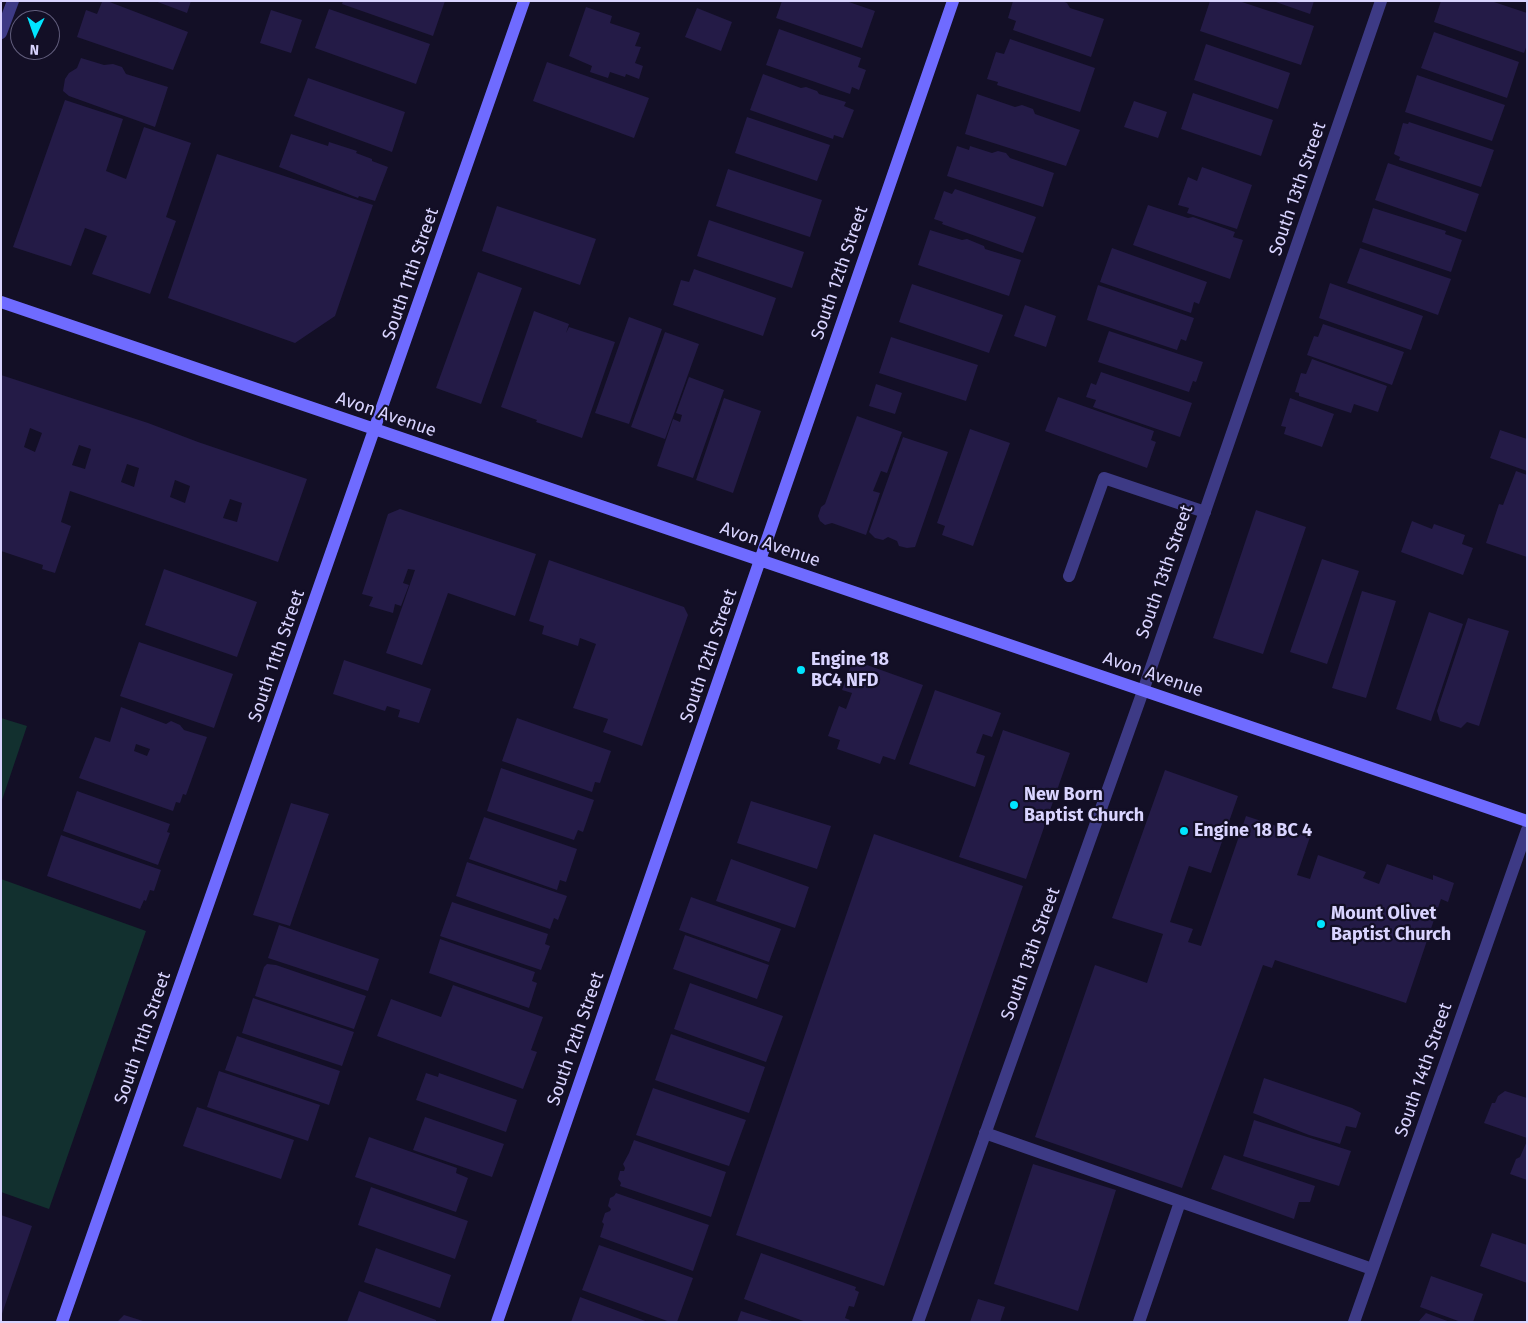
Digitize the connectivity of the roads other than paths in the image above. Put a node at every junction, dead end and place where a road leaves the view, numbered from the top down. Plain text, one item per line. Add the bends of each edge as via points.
1 (12, 1) edge
2 (524, 1) edge
3 (953, 1) edge
4 (1381, 1) edge
5 (1, 33) edge
6 (1, 302) edge
7 (375, 429) junction
8 (1205, 512) junction
9 (760, 560) junction
10 (1069, 576) dead end
11 (1143, 691) junction
12 (1527, 821) edge
13 (1527, 830) edge
14 (985, 1133) junction
15 (1180, 1202) junction
16 (1372, 1269) junction
17 (62, 1322) edge
18 (497, 1322) edge
19 (918, 1322) edge
20 (1140, 1322) edge
21 (1354, 1322) edge

1 - 5 street
2 - 7 street, South 11th Street
3 - 9 street, South 12th Street
4 - 8 street, South 13th Street
6 - 7 street, Avon Avenue
7 - 9 street, Avon Avenue
7 - 17 street, South 11th Street
8 - 10 street via 1104,478
8 - 11 street, South 13th Street
9 - 11 street, Avon Avenue
9 - 18 street, South 12th Street
11 - 12 street, Avon Avenue
11 - 14 street, South 13th Street
13 - 16 street, South 14th Street
14 - 15 street
14 - 19 street, South 13th Street
15 - 16 street
15 - 20 street
16 - 21 street, South 14th Street

